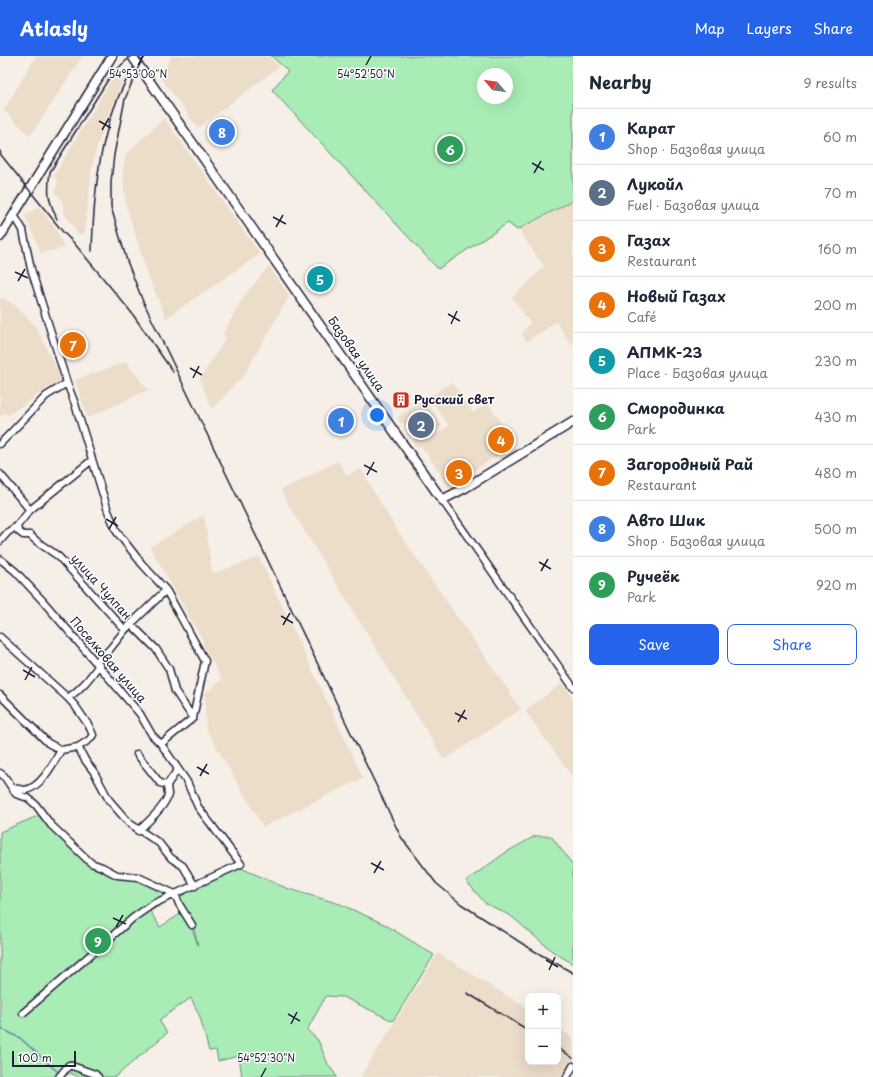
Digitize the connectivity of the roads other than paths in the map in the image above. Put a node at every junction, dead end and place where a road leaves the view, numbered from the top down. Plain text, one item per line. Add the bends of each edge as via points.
1 (112, 56) edge
2 (132, 56) edge
3 (14, 215) junction
4 (0, 237) edge
5 (67, 383) junction
6 (573, 422) edge
7 (0, 444) edge
8 (92, 460) junction
9 (0, 474) edge
10 (442, 500) junction
11 (30, 510) junction
12 (18, 526) junction
13 (0, 541) edge
14 (0, 559) edge
15 (166, 590) junction
16 (131, 624) junction
17 (125, 630) junction
18 (0, 637) edge
19 (97, 664) junction
20 (573, 687) edge
21 (0, 695) edge
22 (68, 698) junction
23 (193, 718) junction
24 (160, 744) junction
25 (78, 747) junction
26 (61, 750) junction
27 (137, 754) dead end
28 (178, 769) junction
29 (0, 773) edge
30 (167, 785) junction
31 (12, 788) junction
32 (138, 831) junction
33 (195, 886) junction
34 (175, 894) junction
35 (192, 925) dead end
36 (23, 1013) dead end
37 (573, 1066) edge
38 (59, 1077) edge
39 (98, 1077) edge
40 (566, 1077) edge

1 - 3 main road
2 - 10 main road, Базовая улица
3 - 4 main road
3 - 5 street via 23,230 31,269
5 - 7 street via 46,396
5 - 8 street
6 - 10 main road
8 - 11 street
8 - 15 street via 117,532
9 - 11 street
10 - 20 street, Базовая улица
11 - 12 street
12 - 13 street
12 - 17 street, улица Чулпан via 18,531 23,535 30,535 59,557
14 - 19 street, Поселковая улица via 42,600
15 - 16 street
15 - 23 street via 205,661
16 - 17 street, улица Чулпан
16 - 23 street, улица Чулпан via 156,649 169,668 175,691
17 - 19 street
18 - 22 street
19 - 22 street via 86,683
19 - 24 street, Поселковая улица via 140,714
21 - 26 street via 48,743
22 - 25 street via 93,735
23 - 24 street
24 - 28 street, Поселковая улица
25 - 26 street
25 - 32 street via 109,800
26 - 31 street via 46,775 34,786 26,790
27 - 30 street via 160,783
28 - 30 street
28 - 33 street, Поселковая улица via 198,807 242,864
29 - 31 street
30 - 32 street via 168,795 161,808
31 - 34 street via 16,794 28,798 36,805 51,826 91,863 116,876 138,877
32 - 33 street via 159,843 172,858 184,866
33 - 34 street
34 - 35 street
34 - 36 street via 153,904 133,918
37 - 40 street
38 - 39 street via 69,1065

